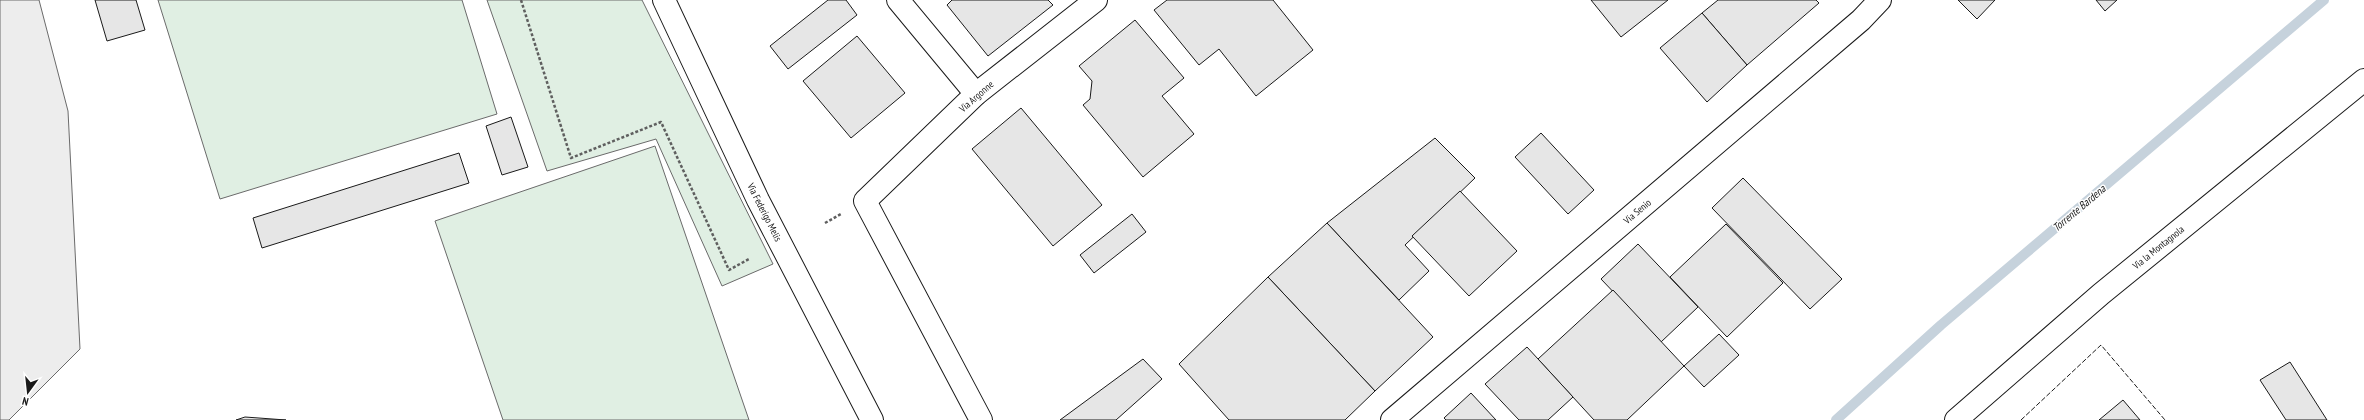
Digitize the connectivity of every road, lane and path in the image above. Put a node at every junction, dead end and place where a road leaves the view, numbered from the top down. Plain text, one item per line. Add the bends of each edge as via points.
1 (520, 0) edge
2 (664, 0) edge
3 (898, 0) edge
4 (1096, 0) edge
5 (1880, 0) edge
6 (2364, 80) edge
7 (976, 94) junction
8 (749, 259) dead end
9 (872, 420) edge
10 (981, 420) edge
11 (1392, 420) edge
12 (1956, 420) edge

1 - 8 path via 571,158 661,122 729,270
2 - 9 street, Via Federigo Melis via 758,200
3 - 7 street
4 - 7 street, Via Argonne
5 - 11 street, Via Senio via 1861,20
6 - 12 street, Via la Montagnola via 2101,294
7 - 10 street, Via Argonne via 866,201

